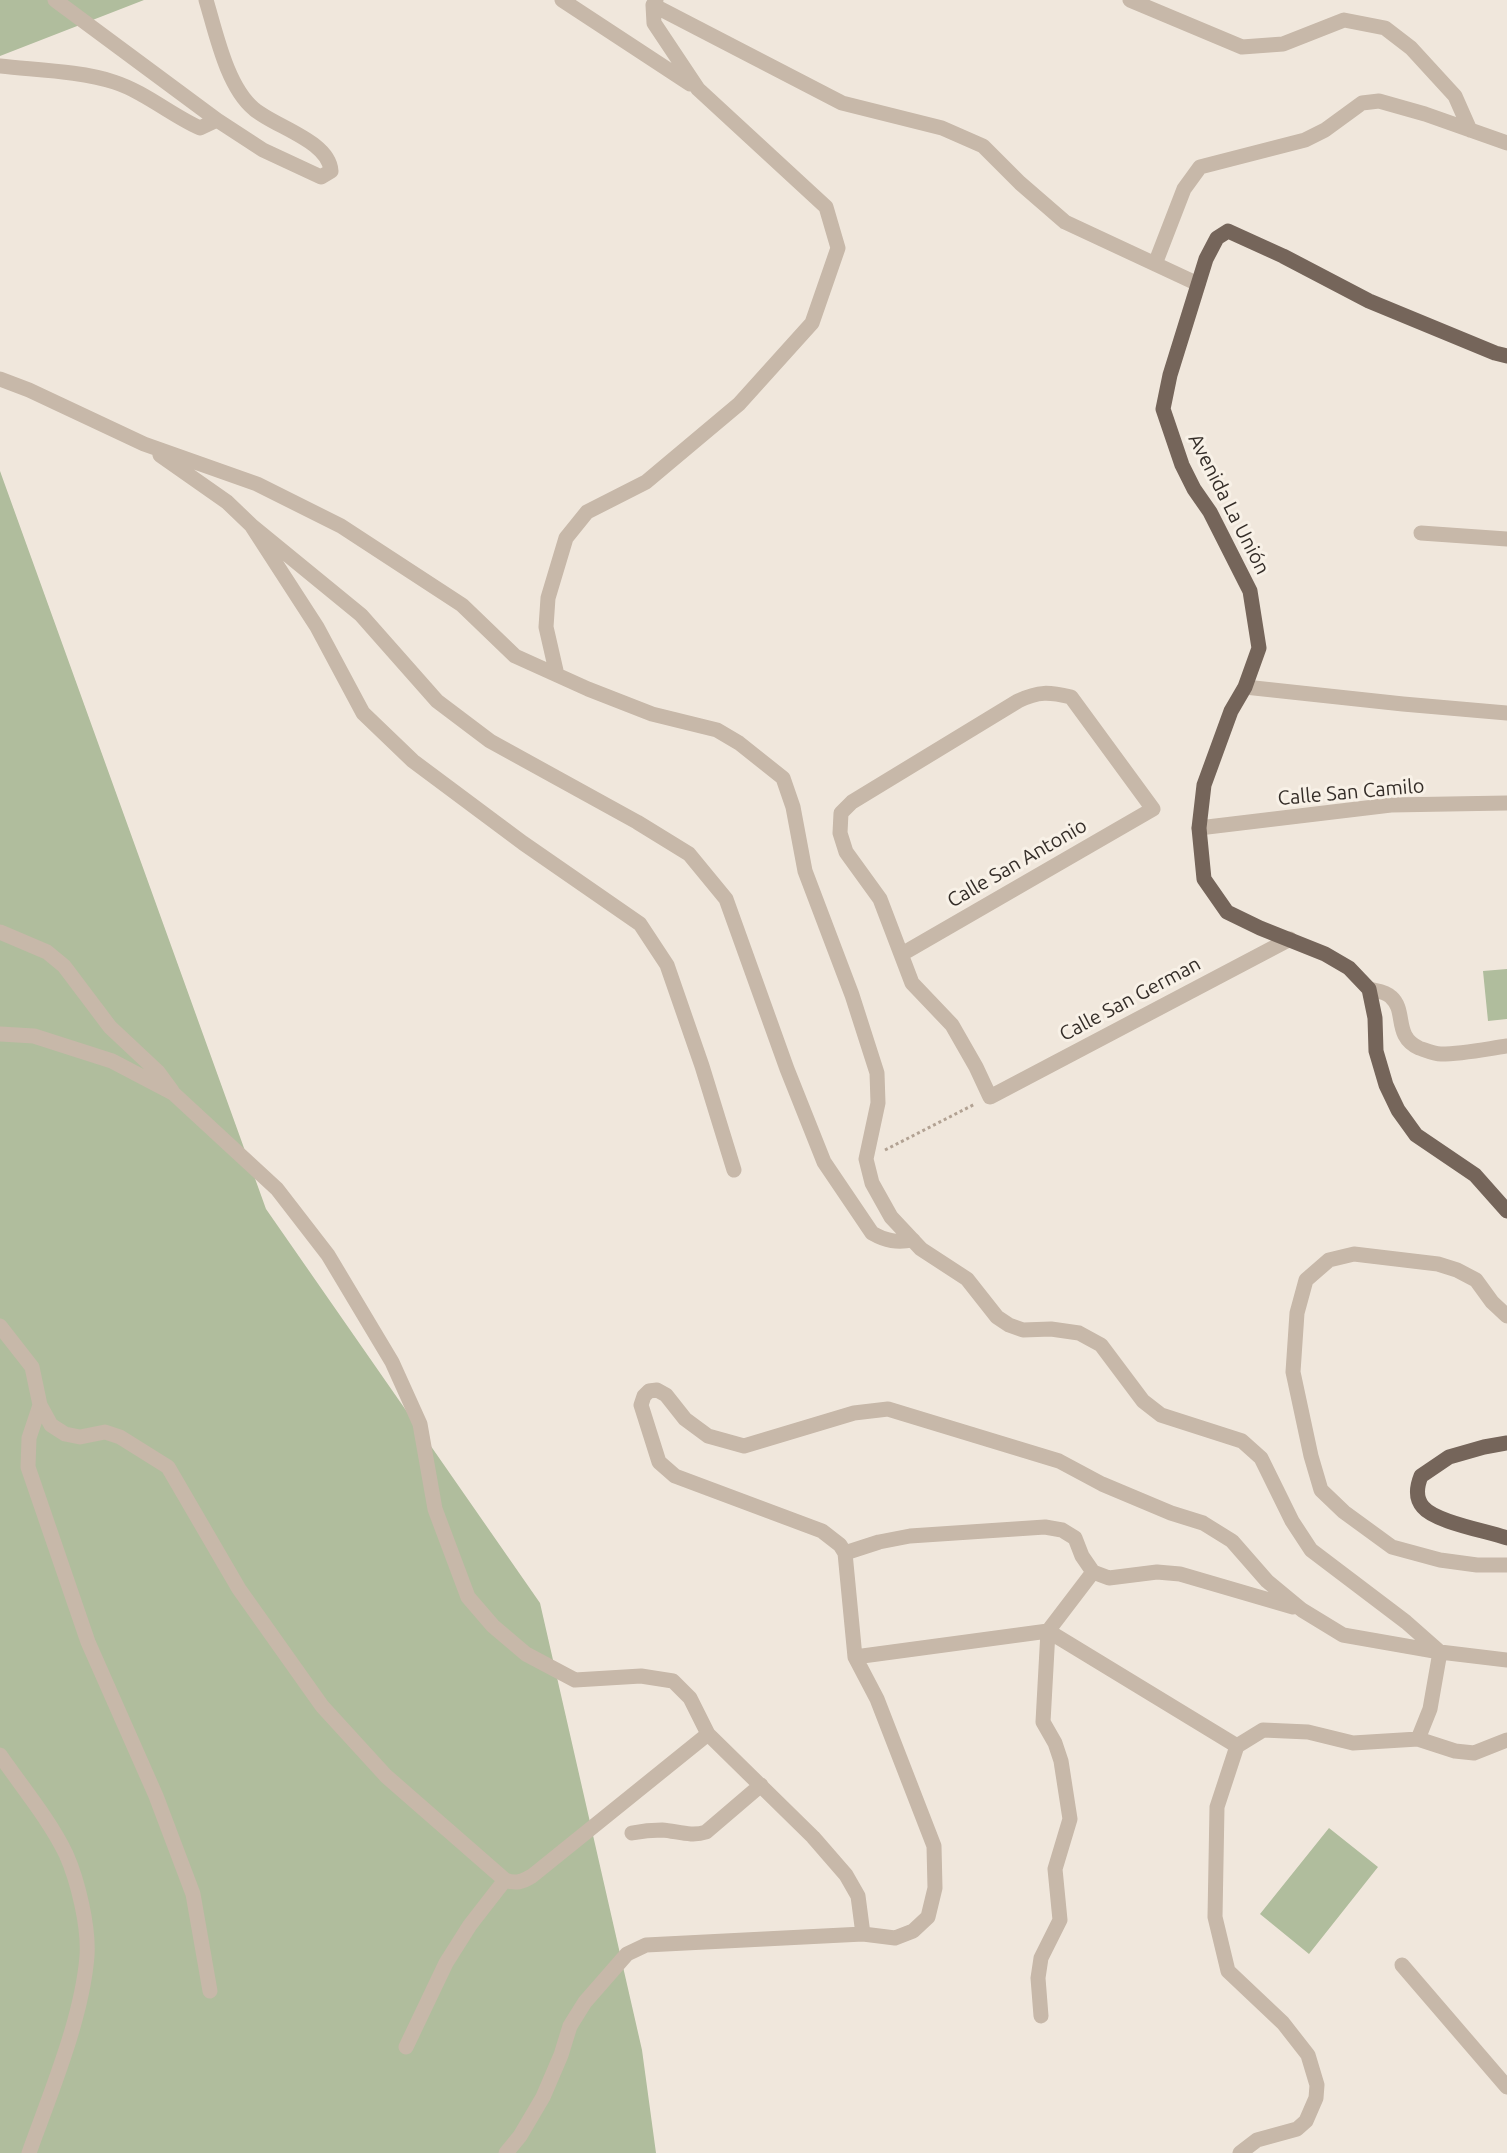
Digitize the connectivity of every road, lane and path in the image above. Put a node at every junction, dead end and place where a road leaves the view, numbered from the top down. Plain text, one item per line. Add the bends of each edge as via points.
1 (55, 0) edge
2 (206, 0) edge
3 (562, 0) edge
4 (1130, 0) edge
5 (655, 2) edge
6 (0, 66) edge
7 (698, 89) junction
8 (217, 120) junction
9 (1470, 130) junction
10 (1507, 143) edge
11 (1155, 264) junction
12 (1198, 284) junction
13 (1507, 356) edge
14 (0, 379) edge
15 (144, 444) junction
16 (251, 525) junction
17 (1420, 532) dead end
18 (1507, 539) edge
19 (557, 675) junction
20 (1245, 687) junction
21 (1507, 713) edge
22 (1507, 803) edge
23 (1199, 828) junction
24 (0, 932) edge
25 (1290, 939) junction
26 (902, 954) junction
27 (1369, 989) junction
28 (0, 1034) edge
29 (1507, 1046) edge
30 (173, 1093) junction
31 (990, 1097) junction
32 (866, 1159) junction
33 (734, 1170) dead end
34 (1507, 1211) edge
35 (913, 1240) junction
36 (1507, 1316) edge
37 (0, 1326) edge
38 (40, 1405) junction
39 (1507, 1443) edge
40 (1507, 1538) edge
41 (845, 1553) junction
42 (1507, 1566) edge
43 (1093, 1572) junction
44 (1302, 1610) junction
45 (1048, 1631) junction
46 (1440, 1653) junction
47 (855, 1656) junction
48 (1507, 1660) edge
49 (708, 1734) junction
50 (1418, 1739) junction
51 (1507, 1740) edge
52 (1238, 1746) junction
53 (0, 1755) edge
54 (761, 1785) junction
55 (632, 1833) dead end
56 (505, 1880) junction
57 (863, 1934) junction
58 (1402, 1965) dead end
59 (210, 1991) dead end
60 (1041, 2016) dead end
61 (406, 2047) dead end
62 (1507, 2087) edge
63 (28, 2153) edge
64 (506, 2153) edge
65 (1240, 2153) edge

1 - 8 street
2 - 8 street via 231,78 253,109 321,150 331,171 321,177 300,168
3 - 7 street
4 - 9 street via 1242,47 1284,44 1344,20 1384,28 1411,48 1455,96
5 - 7 street via 654,23
5 - 11 street via 842,103 942,128 983,146 1065,222
6 - 8 street via 115,82 200,128
7 - 19 street via 826,207 838,248 812,323 739,404 646,482 587,512 566,538 548,598 546,627
9 - 10 street
9 - 11 street via 1379,101 1362,103 1305,140 1200,167 1184,189
11 - 12 street
12 - 13 main road, Avenida La Unión via 1217,238 1228,231 1369,301
12 - 20 main road, Avenida La Unión via 1163,409 1182,465 1250,591 1259,648
14 - 15 street
15 - 16 street via 227,502
15 - 19 street via 257,484 341,526 462,605 516,656
16 - 33 street via 317,627 363,713 413,761 640,924 667,965
16 - 35 street via 360,615 437,701 490,741 689,854 726,899 824,1162 872,1233 884,1240
17 - 18 street
19 - 32 street via 652,714 717,730 783,777 805,871 877,1073 878,1103
20 - 21 street
20 - 23 main road, Avenida La Unión via 1231,711 1204,785
22 - 23 street, Calle San Camilo via 1391,806
23 - 25 main road, Avenida La Unión via 1204,879 1227,912
24 - 30 street via 47,952 64,966 110,1027 158,1072
25 - 27 main road, Avenida La Unión via 1348,968
25 - 31 street, Calle San German
26 - 26 street, Calle San Antonio via 880,899 846,852 840,833 842,813 852,801 1018,701 1051,692 1071,697 1153,809
26 - 31 street via 912,983 952,1025
27 - 29 street via 1391,997 1406,1038 1424,1050 1440,1054
27 - 34 main road via 1376,1051 1398,1110 1416,1135 1475,1175
28 - 30 street via 34,1036 112,1061
30 - 49 street via 277,1189 328,1255 392,1362 420,1424 435,1509 468,1597 493,1626 526,1654 574,1680 641,1676 673,1681 690,1698
31 - 32 path
32 - 35 street via 872,1183 891,1217
35 - 46 street via 968,1279 991,1311 1009,1325 1023,1330 1079,1333 1101,1345 1143,1401 1161,1415 1242,1441 1261,1458 1311,1550 1406,1622
36 - 42 street via 1476,1280 1438,1264 1354,1254 1329,1260 1306,1280 1297,1313 1293,1372 1321,1490 1344,1512 1392,1547 1440,1560
37 - 38 street via 32,1367
38 - 56 street via 51,1425 65,1434 80,1437 105,1432 168,1467 239,1589 322,1706 386,1776
38 - 59 street via 28,1438 28,1467 88,1642 156,1796 193,1894
39 - 40 main road via 1449,1457 1421,1476 1417,1492 1423,1508 1440,1518
41 - 43 street via 910,1536 1045,1527 1062,1530 1075,1538
41 - 44 street via 822,1531 675,1476 659,1462 641,1405 648,1391 666,1395 685,1419 708,1436 744,1446 854,1413 888,1409 1059,1461 1102,1484 1223,1535 1267,1581
41 - 47 street
43 - 44 street via 1109,1578 1157,1572 1180,1574
43 - 45 street
44 - 46 street via 1343,1635
45 - 47 street
45 - 52 street
45 - 60 street via 1043,1722 1061,1761 1070,1819 1055,1869 1060,1920 1039,1968
46 - 48 street
46 - 50 street via 1430,1708
47 - 57 street via 878,1699 934,1846 935,1877 928,1917 913,1931 895,1938
49 - 54 street
49 - 56 street via 532,1876 513,1883
50 - 51 street via 1474,1753
50 - 52 street via 1353,1743 1308,1732 1263,1730
52 - 65 street via 1217,1807 1215,1917 1228,1971 1283,2023 1308,2055 1317,2085 1306,2121 1297,2129 1257,2140
53 - 63 street via 66,1854 77,1886 87,1955 68,2041
54 - 55 street via 706,1832
54 - 57 street via 846,1875 858,1896
56 - 61 street via 446,1963
57 - 64 street via 646,1945 627,1954 585,2002 570,2026 543,2097
58 - 62 street

